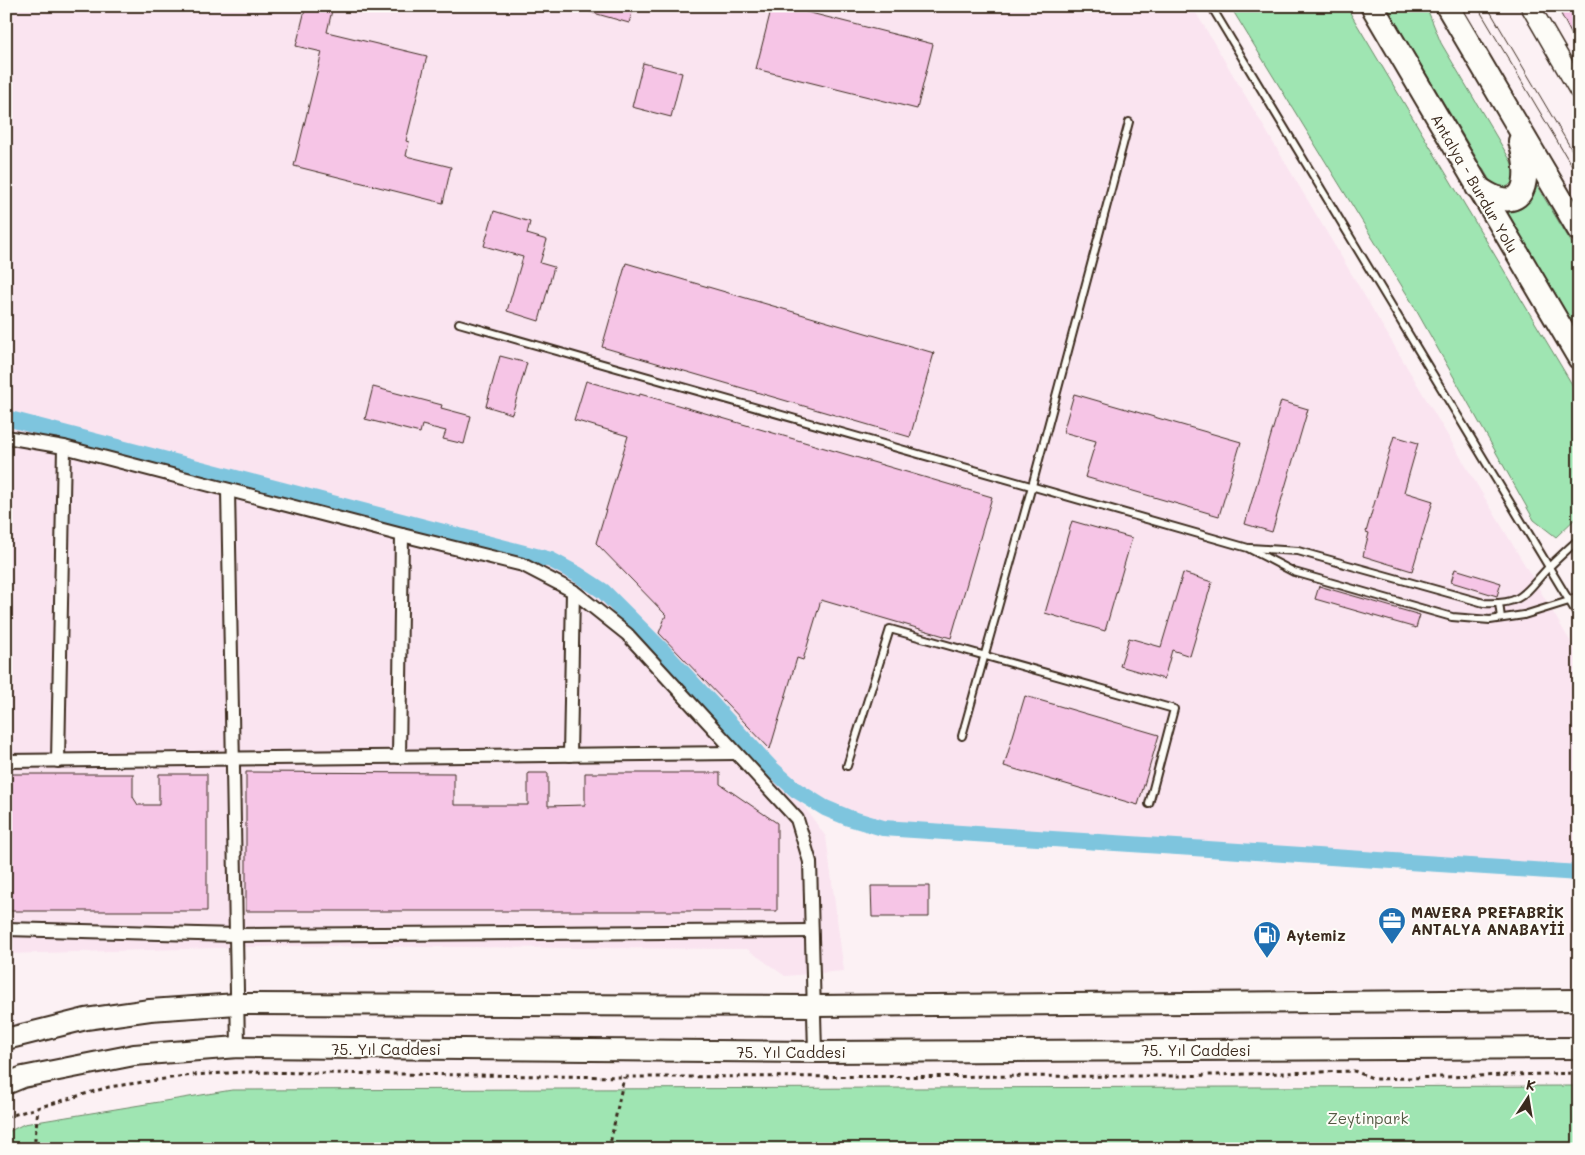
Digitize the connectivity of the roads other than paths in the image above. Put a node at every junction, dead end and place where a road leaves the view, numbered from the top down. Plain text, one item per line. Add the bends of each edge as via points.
1 (1211, 6) edge
2 (1372, 6) edge
3 (1446, 6) edge
4 (1530, 6) edge
5 (1577, 83) edge
6 (1129, 122) dead end
7 (1516, 123) junction
8 (1477, 187) junction
9 (1579, 230) edge
10 (459, 323) dead end
11 (1579, 358) edge
12 (6, 437) edge
13 (64, 447) junction
14 (1032, 486) junction
15 (228, 490) junction
16 (402, 536) junction
17 (1579, 540) edge
18 (1248, 548) junction
19 (1549, 567) junction
20 (573, 591) junction
21 (1579, 595) edge
22 (1569, 601) junction
23 (1499, 604) junction
24 (1579, 617) edge
25 (1501, 618) junction
26 (984, 655) junction
27 (962, 736) dead end
28 (736, 753) junction
29 (570, 755) junction
30 (399, 757) junction
31 (232, 759) junction
32 (6, 761) edge
33 (58, 761) junction
34 (847, 766) dead end
35 (1149, 804) dead end
36 (6, 929) edge
37 (811, 931) junction
38 (236, 935) junction
39 (1579, 1000) edge
40 (237, 1004) junction
41 (814, 1006) junction
42 (6, 1039) edge
43 (238, 1048) junction
44 (1579, 1048) edge
45 (815, 1052) junction
46 (6, 1084) edge

1 - 19 lane
2 - 8 highway, Antalya - Burdur Yolu
3 - 7 highway
4 - 5 street
6 - 14 lane
7 - 8 highway via 1525,158 1526,178 1522,190 1515,197 1504,199
7 - 9 highway
8 - 11 highway, Antalya - Burdur Yolu
10 - 14 lane
12 - 13 street
13 - 15 street
13 - 33 street
14 - 18 lane
14 - 26 lane
15 - 16 street
15 - 31 street
16 - 20 street via 522,565
16 - 30 street
17 - 19 lane
18 - 23 lane via 1298,551 1484,603
18 - 25 lane via 1294,572 1452,617
19 - 22 lane
19 - 23 lane via 1525,595
20 - 28 street via 627,634
20 - 29 street
21 - 22 lane
22 - 24 lane
22 - 25 lane via 1524,615
23 - 25 lane
26 - 27 lane
26 - 34 lane via 890,628
26 - 35 lane via 1174,709
28 - 29 street
28 - 37 street via 796,819 810,862
29 - 30 street
30 - 31 street
31 - 33 street
31 - 38 street
32 - 33 street
36 - 38 street
37 - 38 street
37 - 41 street
38 - 40 street
39 - 41 main road
40 - 41 main road
40 - 42 main road via 150,1010 86,1019
40 - 43 street
41 - 45 street
43 - 45 main road, 75. Yıl Caddesi
43 - 46 main road, 75. Yıl Caddesi via 134,1056 23,1076
44 - 45 main road, 75. Yıl Caddesi

